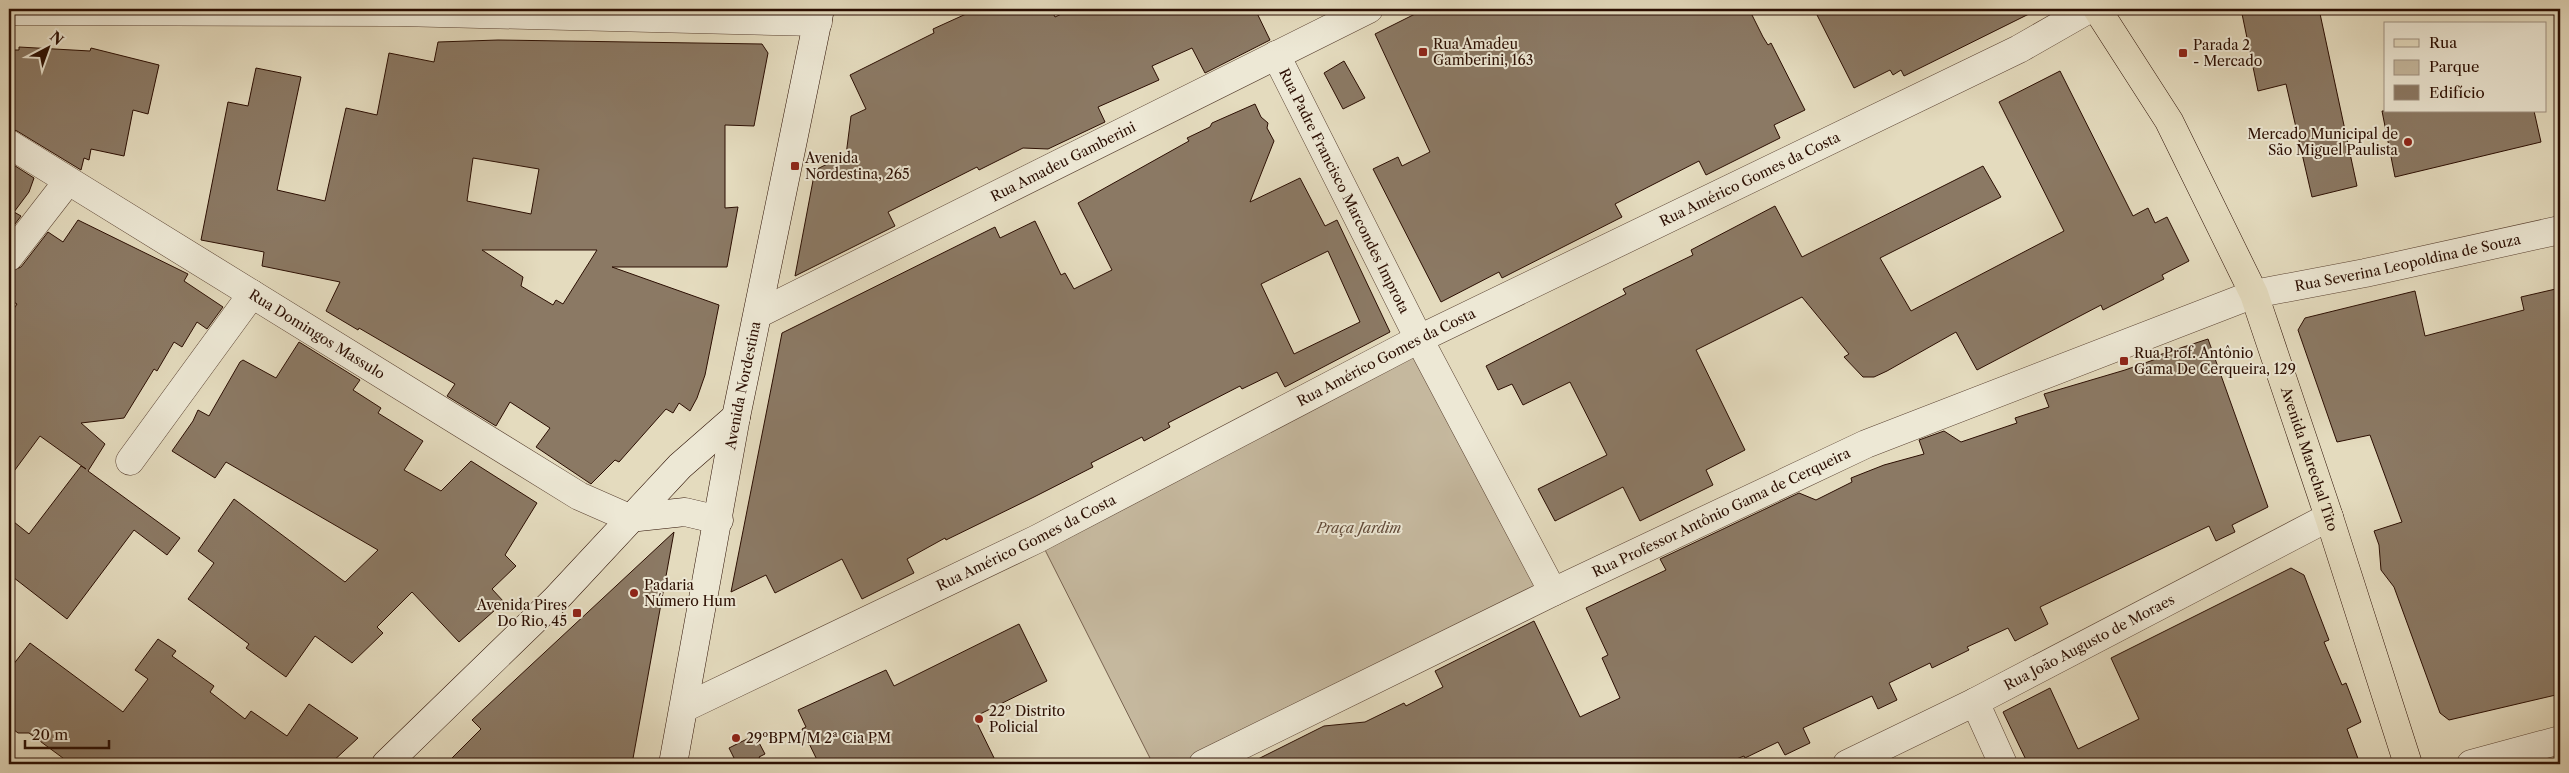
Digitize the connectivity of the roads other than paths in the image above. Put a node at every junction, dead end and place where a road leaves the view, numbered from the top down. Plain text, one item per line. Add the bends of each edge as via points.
1 (1369, 9) edge
2 (2089, 9) edge
3 (2097, 9) edge
4 (398, 10) edge
5 (9, 11) edge
6 (819, 15) edge
7 (1276, 55) junction
8 (9, 144) edge
9 (68, 182) junction
10 (2560, 230) edge
11 (9, 257) edge
12 (252, 294) junction
13 (2254, 294) junction
14 (758, 314) junction
15 (1419, 339) junction
16 (736, 417) junction
17 (130, 461) dead end
18 (2329, 517) junction
19 (629, 518) junction
20 (719, 520) junction
21 (1553, 592) junction
22 (1975, 702) junction
23 (684, 708) junction
24 (2560, 740) edge
25 (386, 764) edge
26 (673, 764) edge
27 (1203, 764) edge
28 (1847, 764) edge
29 (2003, 764) edge
30 (2408, 764) edge
31 (2471, 764) edge

1 - 7 street, Rua Amadeu Gamberini
2 - 15 street, Rua Américo Gomes da Costa via 2019,50
3 - 13 main road, Avenida Marechal Tito via 2169,121
4 - 5 street
4 - 6 street
6 - 14 street, Avenida Nordestina
7 - 14 street, Rua Amadeu Gamberini
7 - 15 street, Rua Padre Francisco Marcondes Improta
8 - 9 street, Rua Domingos Massulo
9 - 11 street
9 - 12 street, Rua Domingos Massulo
10 - 13 street, Rua Severina Leopoldina de Souza
12 - 17 street
12 - 19 street, Rua Domingos Massulo via 579,496
13 - 18 main road, Avenida Marechal Tito
13 - 21 street, Rua Professor Antônio Gama de Cerqueira via 1866,444
14 - 16 street, Avenida Nordestina
15 - 21 street, Rua Padre Francisco Marcondes Improta
15 - 23 street, Rua Américo Gomes da Costa via 1037,539
16 - 19 street via 680,466
16 - 20 street, Avenida Nordestina
18 - 22 street, Rua João Augusto de Moraes
18 - 30 main road, Avenida Marechal Tito
19 - 20 street via 685,512
19 - 25 street via 556,599
20 - 23 street, Avenida Nordestina
21 - 27 street, Rua Professor Antônio Gama de Cerqueira
22 - 28 street, Rua João Augusto de Moraes
22 - 29 street
23 - 26 street, Avenida Nordestina
24 - 31 street

